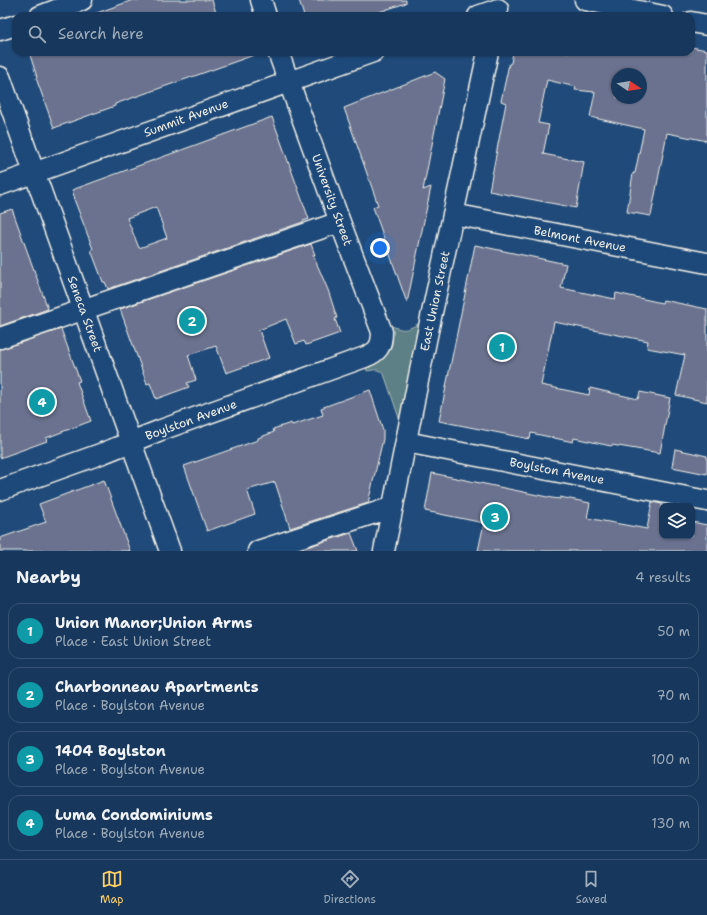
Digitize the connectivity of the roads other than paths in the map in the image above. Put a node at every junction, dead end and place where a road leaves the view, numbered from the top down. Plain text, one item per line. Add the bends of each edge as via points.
1 (82, 0) edge
2 (261, 0) edge
3 (585, 0) edge
4 (498, 8) edge
5 (50, 12) edge
6 (265, 12) edge
7 (488, 12) edge
8 (644, 12) edge
9 (695, 23) edge
10 (707, 25) edge
11 (12, 26) edge
12 (0, 30) edge
13 (280, 56) edge
14 (361, 56) edge
15 (487, 56) edge
16 (0, 77) edge
17 (289, 81) junction
18 (35, 173) junction
19 (0, 186) edge
20 (453, 214) junction
21 (340, 222) junction
22 (707, 264) edge
23 (83, 310) junction
24 (0, 338) edge
25 (380, 347) joint
26 (406, 442) junction
27 (131, 443) junction
28 (0, 490) edge
29 (707, 501) edge
30 (393, 507) junction
31 (170, 551) edge
32 (258, 551) edge
33 (384, 551) edge

1 - 5 street
2 - 6 street
3 - 8 street
4 - 7 street
9 - 10 street
11 - 12 street
13 - 17 street, University Street
14 - 17 street, Summit Avenue
15 - 20 street, East Union Street
16 - 18 street, Seneca Street
17 - 18 street, Summit Avenue
17 - 21 street, University Street
18 - 19 street, Summit Avenue
18 - 23 street, Seneca Street
20 - 22 street, Belmont Avenue
20 - 26 street, East Union Street
21 - 23 street
21 - 25 street, University Street via 382,332
23 - 24 street
23 - 27 street, Seneca Street
25 - 27 street, Boylston Avenue via 375,353 365,357
26 - 29 street, Boylston Avenue
26 - 30 street, East Union Street
27 - 28 street, Boylston Avenue
27 - 31 street, Seneca Street
30 - 32 street
30 - 33 street, East Union Street

